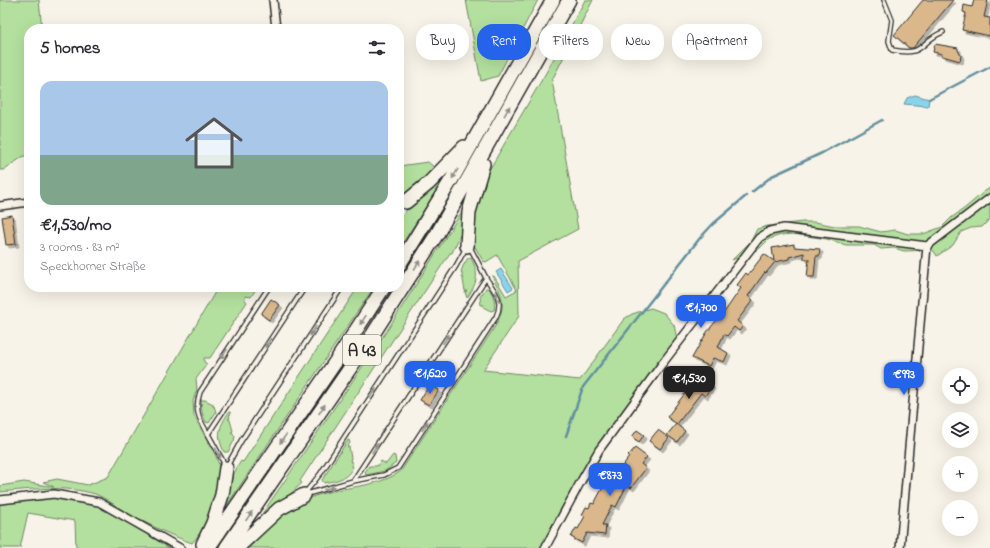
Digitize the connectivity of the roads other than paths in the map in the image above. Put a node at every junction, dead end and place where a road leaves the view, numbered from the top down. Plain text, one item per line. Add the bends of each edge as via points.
1 (273, 0) edge
2 (553, 0) edge
3 (569, 0) edge
4 (884, 0) edge
5 (275, 24) edge
6 (943, 32) dead end
7 (481, 128) junction
8 (488, 145) junction
9 (990, 198) edge
10 (404, 202) edge
11 (24, 203) edge
12 (0, 206) edge
13 (467, 246) junction
14 (927, 246) junction
15 (404, 256) edge
16 (486, 278) junction
17 (404, 286) edge
18 (266, 292) edge
19 (301, 292) edge
20 (339, 292) edge
21 (381, 292) edge
22 (400, 292) edge
23 (208, 434) junction
24 (226, 468) junction
25 (353, 481) junction
26 (304, 495) junction
27 (0, 500) edge
28 (178, 547) edge
29 (202, 548) edge
30 (208, 548) edge
31 (226, 548) edge
32 (237, 548) edge
33 (545, 548) edge
34 (900, 548) edge

1 - 5 street
2 - 7 highway
8 -> 3 highway, A 43
4 - 6 lane via 892,20 889,41 892,50 915,52
7 - 10 highway via 451,162
7 -> 15 highway
8 - 13 highway via 469,212
17 -> 8 highway, A 43
9 - 14 street
11 - 12 street
13 - 16 lane
26 -> 13 lane via 326,466
14 - 33 street via 784,228 770,231 759,238 599,450
14 - 34 street
25 -> 16 lane
25 -> 16 lane via 393,472 404,459 496,317 499,300
18 -> 23 lane via 200,392 197,400 198,416
19 -> 23 lane
20 -> 24 lane
21 -> 30 highway, A 43 via 336,362
31 -> 22 highway, A 43
23 -> 24 lane
24 - 29 highway via 222,495
26 -> 25 lane
26 - 32 highway via 279,509
27 - 28 street via 54,494 99,502

